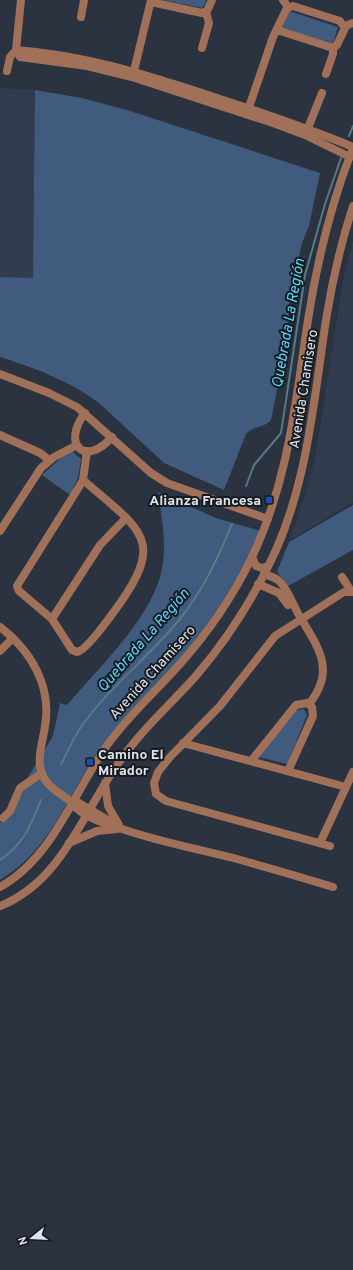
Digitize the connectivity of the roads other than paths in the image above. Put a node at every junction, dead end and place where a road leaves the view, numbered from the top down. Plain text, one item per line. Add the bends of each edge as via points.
1 (21, 0) edge
2 (84, 0) edge
3 (212, 0) edge
4 (283, 0) edge
5 (151, 1) edge
6 (288, 7) junction
7 (206, 12) junction
8 (81, 16) dead end
9 (353, 23) edge
10 (344, 26) junction
11 (277, 30) junction
12 (202, 48) dead end
13 (333, 48) junction
14 (16, 50) junction
15 (8, 71) dead end
16 (133, 74) junction
17 (326, 74) dead end
18 (322, 93) dead end
19 (248, 112) junction
20 (306, 132) junction
21 (353, 148) edge
22 (350, 157) junction
23 (353, 206) edge
24 (0, 374) edge
25 (85, 413) junction
26 (0, 435) edge
27 (112, 437) junction
28 (77, 444) junction
29 (88, 451) junction
30 (49, 460) junction
31 (83, 480) junction
32 (126, 518) junction
33 (268, 519) junction
34 (0, 531) edge
35 (252, 557) junction
36 (266, 570) junction
37 (342, 577) dead end
38 (258, 584) junction
39 (352, 591) edge
40 (301, 619) junction
41 (52, 620) junction
42 (0, 627) edge
43 (11, 636) junction
44 (0, 644) edge
45 (0, 652) edge
46 (309, 704) junction
47 (183, 743) junction
48 (251, 761) junction
49 (288, 771) junction
50 (353, 772) edge
51 (42, 773) junction
52 (105, 783) junction
53 (346, 787) junction
54 (72, 802) junction
55 (87, 811) junction
56 (3, 818) dead end
57 (122, 829) junction
58 (320, 843) junction
59 (69, 844) junction
60 (330, 846) dead end
61 (0, 886) edge
62 (333, 887) dead end
63 (0, 906) edge

1 - 14 street
2 - 8 street
3 - 7 street
4 - 6 street
5 - 7 street via 199,13
5 - 16 street
6 - 10 street via 293,6 340,21
6 - 11 street
7 - 12 street via 209,23
9 - 10 street
10 - 13 street via 344,33
11 - 13 street
11 - 19 street
13 - 17 street
14 - 15 street via 10,57
14 - 16 street via 18,55 25,58 75,60
16 - 19 street
18 - 20 street via 316,102
19 - 20 street
20 - 21 street
20 - 22 street
21 - 22 street, Avenida Chamisero
22 - 33 street, Avenida Chamisero via 321,254 288,451
23 - 36 street, Avenida Chamisero via 329,303 305,460 292,505
24 - 25 street via 59,397
25 - 27 street
25 - 28 street via 75,430
26 - 30 street via 40,452
27 - 29 street via 101,448
27 - 33 street via 167,484
28 - 29 street
28 - 30 street
29 - 31 street
30 - 34 street via 35,476
31 - 32 street
31 - 41 street via 17,586 19,592
32 - 41 street via 100,545
32 - 41 street via 141,535 144,554 138,572 111,615 78,652 72,650
33 - 35 street, Avenida Chamisero
35 - 36 street via 256,566
35 - 54 street, Avenida Chamisero via 211,626 180,664 117,731
36 - 38 street, Avenida Chamisero
36 - 40 street via 280,582
37 - 39 street
38 - 40 street via 279,593 293,614
38 - 52 street, Avenida Chamisero via 218,648 194,678 134,740
39 - 40 street via 344,592
40 - 46 street via 316,642 324,666 319,689
40 - 47 street via 272,638 229,695
42 - 43 street
43 - 44 street
43 - 45 street
43 - 51 street via 31,659 44,690 46,716 40,756
46 - 48 street via 303,702 296,705
46 - 49 street via 313,709 313,716
47 - 48 street
47 - 58 street via 156,776 154,788 161,798
48 - 49 street
49 - 53 street
50 - 53 street
51 - 54 street via 52,788
51 - 56 street via 20,788 10,811
52 - 55 street, Avenida Chamisero
52 - 57 street via 108,806
53 - 58 street
54 - 55 street via 76,808
54 - 61 street, Avenida Chamisero via 38,856 21,872
55 - 57 street via 101,822
55 - 59 street, Avenida Chamisero
57 - 59 street via 97,832
57 - 62 street
58 - 60 street
59 - 63 street, Avenida Chamisero via 56,864 40,881 22,895

